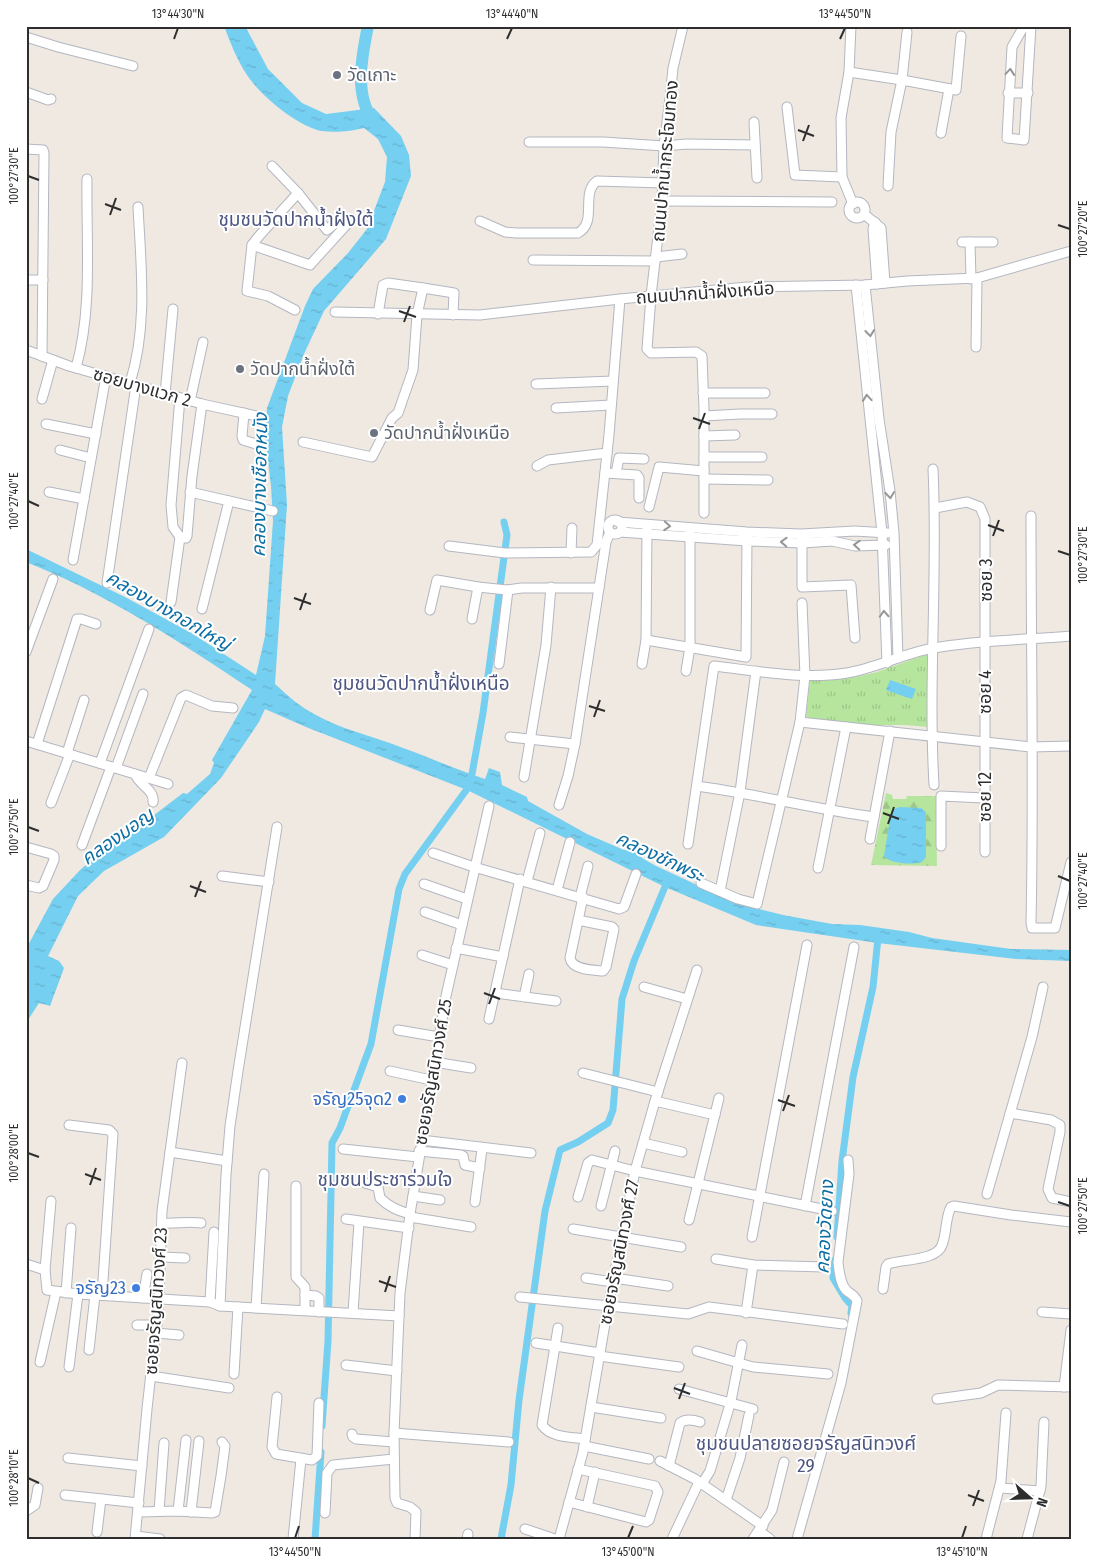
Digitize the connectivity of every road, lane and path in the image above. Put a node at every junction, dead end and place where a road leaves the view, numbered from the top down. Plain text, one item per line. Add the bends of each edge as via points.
1 (683, 26) edge
2 (851, 26) edge
3 (1024, 26) edge
4 (1031, 26) edge
5 (907, 32) dead end
6 (961, 36) dead end
7 (26, 37) edge
8 (133, 66) dead end
9 (849, 72) junction
10 (902, 80) junction
11 (950, 89) junction
12 (26, 92) edge
13 (1008, 93) junction
14 (1028, 93) junction
15 (51, 98) dead end
16 (787, 107) dead end
17 (754, 122) dead end
18 (941, 133) dead end
19 (529, 142) dead end
20 (755, 145) junction
21 (664, 146) junction
22 (26, 149) edge
23 (272, 166) dead end
24 (842, 177) junction
25 (757, 178) dead end
26 (87, 179) dead end
27 (663, 183) junction
28 (888, 186) dead end
29 (298, 193) junction
30 (662, 200) junction
31 (832, 202) dead end
32 (138, 207) dead end
33 (480, 221) dead end
34 (993, 242) dead end
35 (252, 245) junction
36 (1071, 252) edge
37 (682, 254) dead end
38 (656, 259) junction
39 (533, 260) dead end
40 (974, 278) junction
41 (26, 280) edge
42 (43, 280) junction
43 (881, 283) junction
44 (861, 285) junction
45 (423, 288) junction
46 (651, 296) junction
47 (620, 299) junction
48 (173, 309) dead end
49 (295, 310) dead end
50 (335, 312) dead end
51 (378, 314) junction
52 (417, 314) junction
53 (453, 315) junction
54 (202, 342) dead end
55 (976, 347) dead end
56 (26, 350) edge
57 (42, 356) junction
58 (52, 360) junction
59 (76, 368) junction
60 (106, 376) junction
61 (614, 381) junction
62 (133, 384) junction
63 (536, 384) dead end
64 (704, 393) junction
65 (765, 393) dead end
66 (165, 394) junction
67 (180, 398) junction
68 (42, 399) dead end
69 (190, 401) junction
70 (202, 404) junction
71 (611, 405) junction
72 (556, 408) dead end
73 (244, 413) junction
74 (772, 414) dead end
75 (704, 416) junction
76 (261, 417) dead end
77 (879, 419) junction
78 (869, 421) junction
79 (46, 424) dead end
80 (96, 434) junction
81 (735, 435) dead end
82 (704, 436) junction
83 (303, 442) dead end
84 (259, 445) dead end
85 (60, 450) dead end
86 (607, 452) junction
87 (704, 457) junction
88 (762, 457) dead end
89 (91, 458) junction
90 (644, 459) dead end
91 (537, 466) dead end
92 (933, 469) dead end
93 (605, 473) junction
94 (616, 473) junction
95 (704, 475) junction
96 (768, 480) dead end
97 (49, 492) dead end
98 (190, 492) junction
99 (639, 498) dead end
100 (84, 499) junction
101 (230, 501) junction
102 (649, 507) dead end
103 (935, 508) junction
104 (273, 511) dead end
105 (704, 514) dead end
106 (1031, 516) dead end
107 (618, 522) junction
108 (572, 528) dead end
109 (647, 529) junction
110 (610, 532) junction
111 (620, 532) junction
112 (690, 532) junction
113 (882, 533) junction
114 (894, 533) junction
115 (180, 537) junction
116 (747, 537) junction
117 (832, 537) junction
118 (802, 538) junction
119 (882, 545) junction
120 (894, 545) junction
121 (449, 546) dead end
122 (571, 553) junction
123 (73, 560) dead end
124 (53, 579) dead end
125 (107, 583) dead end
126 (478, 587) junction
127 (551, 587) junction
128 (599, 588) junction
129 (508, 590) junction
130 (171, 602) dead end
131 (802, 603) dead end
132 (202, 609) dead end
133 (430, 610) dead end
134 (472, 619) dead end
135 (96, 624) dead end
136 (149, 629) dead end
137 (1071, 636) edge
138 (855, 638) dead end
139 (646, 640) junction
140 (986, 640) junction
141 (1031, 640) junction
142 (690, 647) junction
143 (932, 648) junction
144 (26, 652) edge
145 (898, 658) junction
146 (886, 663) junction
147 (499, 664) dead end
148 (642, 664) dead end
149 (686, 671) dead end
150 (756, 671) junction
151 (805, 676) junction
152 (143, 694) dead end
153 (84, 700) dead end
154 (233, 708) dead end
155 (800, 722) junction
156 (846, 727) junction
157 (890, 731) junction
158 (931, 735) junction
159 (510, 737) dead end
160 (530, 739) junction
161 (26, 741) edge
162 (985, 742) junction
163 (37, 744) junction
164 (575, 744) junction
165 (1071, 746) edge
166 (1031, 747) junction
167 (68, 754) junction
168 (100, 763) junction
169 (114, 767) junction
170 (135, 774) junction
171 (524, 777) dead end
172 (149, 778) junction
173 (168, 784) dead end
174 (934, 785) dead end
175 (697, 786) junction
176 (740, 792) junction
177 (984, 798) junction
178 (782, 801) junction
179 (153, 802) dead end
180 (51, 803) dead end
181 (559, 805) dead end
182 (489, 806) dead end
183 (828, 811) junction
184 (874, 817) junction
185 (277, 827) dead end
186 (540, 833) dead end
187 (870, 839) dead end
188 (570, 842) dead end
189 (688, 844) dead end
190 (82, 845) dead end
191 (26, 846) edge
192 (941, 846) dead end
193 (985, 852) dead end
194 (432, 853) dead end
195 (1071, 862) edge
196 (588, 866) dead end
197 (474, 867) junction
198 (818, 868) dead end
199 (636, 874) dead end
200 (222, 876) dead end
201 (524, 880) junction
202 (269, 882) junction
203 (701, 882) dead end
204 (424, 884) dead end
205 (26, 885) edge
206 (557, 890) junction
207 (720, 891) junction
208 (581, 897) junction
209 (467, 899) junction
210 (426, 912) dead end
211 (578, 920) junction
212 (462, 925) junction
213 (808, 945) dead end
214 (854, 947) dead end
215 (456, 948) junction
216 (422, 955) dead end
217 (503, 957) junction
218 (453, 965) junction
219 (697, 970) dead end
220 (529, 974) dead end
221 (644, 987) dead end
222 (1043, 987) dead end
223 (495, 993) junction
224 (524, 997) junction
225 (687, 999) junction
226 (556, 1001) dead end
227 (490, 1019) dead end
228 (398, 1030) dead end
229 (439, 1037) junction
230 (434, 1062) junction
231 (182, 1063) dead end
232 (471, 1068) dead end
233 (390, 1071) dead end
234 (583, 1073) dead end
235 (431, 1080) junction
236 (658, 1092) junction
237 (720, 1098) dead end
238 (655, 1101) junction
239 (1010, 1114) junction
240 (715, 1116) junction
241 (69, 1125) dead end
242 (421, 1140) junction
243 (643, 1143) junction
244 (343, 1149) dead end
245 (482, 1149) dead end
246 (615, 1151) dead end
247 (170, 1152) junction
248 (682, 1152) dead end
249 (531, 1153) dead end
250 (419, 1154) junction
251 (848, 1160) dead end
252 (226, 1161) junction
253 (612, 1165) junction
254 (480, 1168) junction
255 (635, 1171) junction
256 (264, 1174) dead end
257 (365, 1183) dead end
258 (699, 1184) junction
259 (296, 1186) dead end
260 (987, 1194) dead end
261 (413, 1196) junction
262 (578, 1197) dead end
263 (760, 1197) junction
264 (440, 1200) dead end
265 (51, 1202) dead end
266 (475, 1202) dead end
267 (1071, 1202) edge
268 (601, 1206) dead end
269 (805, 1206) junction
270 (832, 1211) dead end
271 (410, 1216) junction
272 (346, 1219) dead end
273 (689, 1220) dead end
274 (359, 1222) junction
275 (1071, 1222) edge
276 (162, 1223) junction
277 (201, 1223) dead end
278 (471, 1227) dead end
279 (72, 1228) dead end
280 (408, 1228) junction
281 (573, 1229) dead end
282 (214, 1232) dead end
283 (752, 1236) dead end
284 (622, 1238) junction
285 (681, 1247) dead end
286 (160, 1257) junction
287 (185, 1258) dead end
288 (716, 1259) dead end
289 (26, 1264) edge
290 (753, 1265) junction
291 (824, 1267) dead end
292 (45, 1270) junction
293 (147, 1274) dead end
294 (586, 1278) dead end
295 (613, 1280) junction
296 (668, 1286) dead end
297 (883, 1289) dead end
298 (56, 1292) junction
299 (66, 1293) junction
300 (78, 1294) junction
301 (99, 1295) junction
302 (305, 1295) junction
303 (520, 1297) dead end
304 (143, 1298) junction
305 (159, 1300) junction
306 (210, 1302) junction
307 (220, 1306) junction
308 (608, 1306) junction
309 (238, 1307) junction
310 (256, 1308) junction
311 (305, 1310) junction
312 (321, 1312) junction
313 (1042, 1312) dead end
314 (353, 1313) junction
315 (746, 1313) junction
316 (1071, 1314) edge
317 (399, 1316) junction
318 (843, 1324) dead end
319 (137, 1325) dead end
320 (558, 1328) dead end
321 (156, 1329) junction
322 (1071, 1330) edge
323 (180, 1335) dead end
324 (536, 1343) dead end
325 (742, 1345) dead end
326 (555, 1346) junction
327 (89, 1350) dead end
328 (697, 1351) dead end
329 (600, 1355) junction
330 (40, 1362) dead end
331 (738, 1363) junction
332 (346, 1365) dead end
333 (69, 1367) dead end
334 (679, 1367) dead end
335 (397, 1371) junction
336 (234, 1374) dead end
337 (828, 1374) dead end
338 (151, 1376) junction
339 (1067, 1387) edge
340 (229, 1388) dead end
341 (679, 1389) dead end
342 (277, 1397) dead end
343 (937, 1399) dead end
344 (319, 1403) dead end
345 (730, 1403) junction
346 (591, 1407) junction
347 (1006, 1413) dead end
348 (661, 1418) dead end
349 (700, 1422) dead end
350 (1044, 1422) dead end
351 (352, 1434) dead end
352 (394, 1438) junction
353 (186, 1440) dead end
354 (198, 1441) dead end
355 (164, 1442) dead end
356 (222, 1442) dead end
357 (509, 1442) dead end
358 (584, 1443) junction
359 (68, 1458) dead end
360 (300, 1459) junction
361 (394, 1459) junction
362 (650, 1459) dead end
363 (660, 1462) dead end
364 (784, 1462) dead end
365 (142, 1466) junction
366 (669, 1466) junction
367 (578, 1469) junction
368 (595, 1472) junction
369 (700, 1483) junction
370 (38, 1488) dead end
371 (1000, 1488) junction
372 (1040, 1491) junction
373 (65, 1495) dead end
374 (101, 1499) junction
375 (726, 1500) junction
376 (569, 1502) junction
377 (138, 1507) junction
378 (586, 1507) junction
379 (26, 1510) edge
380 (178, 1511) junction
381 (159, 1512) junction
382 (191, 1512) junction
383 (325, 1512) dead end
384 (525, 1528) dead end
385 (97, 1532) dead end
386 (758, 1532) edge
387 (136, 1537) edge
388 (160, 1539) edge
389 (293, 1539) edge
390 (415, 1539) edge
391 (557, 1539) edge
392 (672, 1539) edge
393 (770, 1539) edge
394 (797, 1539) edge
395 (986, 1539) edge
396 (1027, 1539) edge

1 - 21 street, ถนนปากน้ำกระโจมทอง via 673,68
2 - 9 street
13 -> 3 street via 1012,47
4 - 14 street
5 - 10 street
6 - 11 street via 956,90
7 - 8 street
9 - 10 street
9 - 24 street via 841,118
10 - 11 street
10 - 28 street via 891,132
11 - 18 street
12 - 15 street via 48,100
13 - 14 street
13 - 14 street via 1007,138 1024,140
16 - 24 street via 795,175
17 - 20 street
19 - 21 street
20 - 21 street
20 - 25 street
21 - 27 street, ถนนปากน้ำกระโจมทอง
22 - 42 street via 40,148 44,153
23 - 29 street
24 - 43 street via 853,204 850,210 853,217 864,214 875,222 873,229
26 - 59 street via 87,290
27 - 30 street, ถนนปากน้ำกระโจมทอง
27 - 33 street via 597,181 591,189 586,226 578,233 506,232
29 - 35 street
29 - 35 street via 327,230 343,221 310,265
30 - 31 street
30 - 38 street, ถนนปากน้ำกระโจมทอง
32 - 62 street via 142,317
34 - 40 street via 966,242
35 - 49 street via 247,291 268,296
36 - 40 street, ถนนปากน้ำฝั่งเหนือ
37 - 38 street
38 - 39 street
38 - 46 street, ถนนปากน้ำกระโจมทอง
40 - 43 street, ถนนปากน้ำฝั่งเหนือ
40 - 55 street
41 - 42 street
42 - 57 street
43 - 44 street, ถนนปากน้ำฝั่งเหนือ
44 - 46 street, ถนนปากน้ำฝั่งเหนือ via 747,287
44 -> 77 street
78 -> 44 street
45 - 51 street via 388,283 383,286
45 - 52 street
45 - 53 street via 454,293
46 - 47 street, ถนนปากน้ำฝั่งเหนือ
46 - 64 street, ถนนปากน้ำกระโจมทอง via 648,351 701,354
47 - 53 street, ถนนปากน้ำฝั่งเหนือ
47 - 61 street
48 - 66 street
50 - 51 street, ถนนปากน้ำฝั่งเหนือ
51 - 52 street, ถนนปากน้ำฝั่งเหนือ
52 - 53 street, ถนนปากน้ำฝั่งเหนือ
52 - 83 street via 413,370 398,413 392,418 372,457
54 - 69 street
56 - 57 street, ซอยบางแวก 2
57 - 58 street, ซอยบางแวก 2
58 - 59 street, ซอยบางแวก 2
58 - 68 street
59 - 60 street, ซอยบางแวก 2
60 - 62 street, ซอยบางแวก 2
60 - 80 street
61 - 63 street
61 - 71 street
62 - 66 street, ซอยบางแวก 2
62 - 125 street
64 - 65 street
64 - 75 street
66 - 67 street, ซอยบางแวก 2
67 - 69 street, ซอยบางแวก 2
67 - 115 street via 172,506 173,528
69 - 70 street, ซอยบางแวก 2
70 - 73 street, ซอยบางแวก 2
70 - 98 street
71 - 72 street
71 - 86 street
73 - 76 street, ซอยบางแวก 2
73 - 84 street via 243,440
74 - 75 street
75 - 82 street
77 - 78 street
77 -> 114 street
78 - 113 street
79 - 80 street
80 - 89 street
81 - 82 street
82 - 87 street
85 - 89 street
86 - 91 street via 548,460
86 - 93 street
87 - 88 street
87 - 95 street
89 - 100 street
90 - 94 street via 619,458
92 - 103 street
93 - 94 street
93 - 122 street via 597,545 591,552
94 - 99 street via 637,475
95 - 96 street
95 - 102 street via 659,467
95 - 105 street
97 - 100 street
98 - 101 street
98 - 115 street via 187,536
100 - 123 street
101 - 104 street
101 - 132 street
103 - 140 street, ซอย 3 via 967,502 980,507 986,519
103 - 143 street
106 - 141 street
107 - 109 street
107 - 110 street via 610,522
107 - 111 street
108 - 122 street
109 - 111 street
109 - 112 street
109 - 139 street
110 - 111 street
110 - 128 street
112 - 116 street
112 - 142 street
113 - 114 street
113 - 117 street via 855,531
113 - 119 street
114 - 120 street
115 - 130 street
116 - 118 street
116 - 142 street via 746,657
117 - 118 street
119 -> 117 street via 855,546
118 - 138 street via 802,587 851,585
119 - 120 street
146 -> 119 street
120 - 145 street
121 - 122 street via 509,553
124 - 144 street
126 - 129 street
126 - 133 street via 437,580
126 - 134 street
127 - 128 street
127 - 129 street
127 - 160 street via 546,645
128 - 164 street
129 - 147 street
131 - 151 street
135 - 163 street via 77,619
136 - 168 street
137 - 141 street
139 - 142 street
139 - 148 street
140 - 141 street
140 - 143 street
140 - 162 street, ซอย 4
141 - 166 street
142 - 149 street
143 - 145 street
143 - 158 street
145 - 146 street
146 - 151 street via 847,673
150 - 151 street
150 - 175 street via 714,666
150 - 176 street
151 - 155 street
152 - 169 street
153 - 167 street
154 - 172 street via 212,706 186,695 181,698
155 - 156 street
155 - 178 street
156 - 157 street
156 - 183 street
157 - 158 street
157 - 184 street
158 - 162 street
158 - 174 street
159 - 160 street
160 - 164 street
160 - 171 street
161 - 163 street
162 - 166 street
162 - 177 street, ซอย 12
163 - 167 street
164 - 181 street
165 - 166 street
166 - 195 street via 1032,928 1056,928
167 - 168 street
167 - 180 street
168 - 169 street
169 - 170 street
169 - 190 street
170 - 172 street
170 - 179 street via 154,797
172 - 173 street
175 - 176 street
175 - 189 street
176 - 178 street
176 - 207 street
177 - 192 street via 941,796
177 - 193 street, ซอย 12
178 - 183 street
178 - 207 street via 757,904
182 - 197 street, ซอยจรัญสนิทวงศ์ 25
183 - 184 street
183 - 198 street
184 - 187 street
185 - 202 street
186 - 201 street
188 - 206 street
191 - 205 street via 54,856 43,886
194 - 197 street
196 - 208 street
197 - 201 street
197 - 209 street, ซอยจรัญสนิทวงศ์ 25
199 - 208 street via 622,909
200 - 202 street
201 - 206 street
201 - 217 street
202 - 252 street
203 - 207 street
204 - 209 street
206 - 208 street
208 - 211 street
209 - 212 street, ซอยจรัญสนิทวงศ์ 25
210 - 212 street
211 - 211 street via 614,929 603,972 570,962
212 - 215 street, ซอยจรัญสนิทวงศ์ 25
213 - 263 street
214 - 269 street
215 - 217 street
215 - 218 street, ซอยจรัญสนิทวงศ์ 25
216 - 218 street
217 - 223 street
218 - 229 street, ซอยจรัญสนิทวงศ์ 25
219 - 225 street, ซอยจรัญสนิทวงศ์ 27
220 - 224 street
221 - 225 street
222 - 239 street
223 - 224 street
223 - 227 street
224 - 226 street
225 - 236 street, ซอยจรัญสนิทวงศ์ 27
228 - 229 street
229 - 230 street, ซอยจรัญสนิทวงศ์ 25
230 - 232 street
230 - 235 street, ซอยจรัญสนิทวงศ์ 25
231 - 247 street, ซอยจรัญสนิทวงศ์ 23
233 - 235 street
234 - 236 street
235 - 242 street, ซอยจรัญสนิทวงศ์ 25
236 - 238 street, ซอยจรัญสนิทวงศ์ 27
237 - 240 street
238 - 240 street
238 - 243 street, ซอยจรัญสนิทวงศ์ 27
239 - 260 street
239 - 267 street via 1052,1120 1060,1125 1048,1189 1052,1198
240 - 258 street
241 - 301 street via 109,1130 113,1134
242 - 249 street
242 - 250 street, ซอยจรัญสนิทวงศ์ 25
243 - 248 street
243 - 255 street, ซอยจรัญสนิทวงศ์ 27
244 - 250 street
245 - 254 street
246 - 253 street
247 - 252 street
247 - 276 street, ซอยจรัญสนิทวงศ์ 23
250 - 254 street via 461,1155 464,1165
250 - 261 street, ซอยจรัญสนิทวงศ์ 25
251 - 394 street via 838,1262 844,1287 857,1301 841,1383
252 - 307 street
253 - 255 street
253 - 262 street via 590,1160
253 - 268 street
254 - 266 street
255 - 258 street
255 - 284 street, ซอยจรัญสนิทวงศ์ 27
256 - 310 street
257 - 271 street via 378,1188 380,1198 391,1207
258 - 263 street
258 - 273 street
259 - 302 street via 296,1277 305,1287
261 - 264 street
261 - 271 street, ซอยจรัญสนิทวงศ์ 25
263 - 269 street
263 - 283 street
265 - 292 street
269 - 270 street
271 - 278 street
271 - 280 street, ซอยจรัญสนิทวงศ์ 25
272 - 274 street
274 - 280 street
274 - 314 street
275 - 297 street via 950,1207 939,1251 923,1258 888,1264
276 - 277 street
276 - 286 street, ซอยจรัญสนิทวงศ์ 23
279 - 299 street
280 - 317 street, ซอยจรัญสนิทวงศ์ 25
281 - 284 street
282 - 306 street
284 - 285 street
284 - 295 street, ซอยจรัญสนิทวงศ์ 27
286 - 287 street
286 - 305 street, ซอยจรัญสนิทวงศ์ 23
288 - 290 street
289 - 292 street
290 - 291 street
290 - 315 street
292 - 298 street via 46,1289
293 - 304 street
294 - 295 street
295 - 296 street
295 - 308 street, ซอยจรัญสนิทวงศ์ 27
298 - 299 street
298 - 330 street
299 - 300 street
300 - 301 street
300 - 333 street
301 - 304 street
301 - 327 street
302 - 311 street
302 - 312 street via 318,1298
303 - 308 street
304 - 305 street
305 - 306 street
305 - 321 street, ซอยจรัญสนิทวงศ์ 23
306 - 307 street
307 - 309 street
308 - 315 street via 688,1314 709,1307
308 - 329 street, ซอยจรัญสนิทวงศ์ 27
309 - 310 street
309 - 336 street
310 - 311 street
311 - 312 street
312 - 314 street
313 - 316 street
314 - 317 street
315 - 318 street
317 - 335 street, ซอยจรัญสนิทวงศ์ 25
319 - 321 street
320 - 326 street
321 - 323 street
321 - 338 street, ซอยจรัญสนิทวงศ์ 23
322 - 339 street
324 - 326 street
325 - 331 street
326 - 329 street
326 - 358 street via 542,1425 553,1434
328 - 331 street
329 - 334 street
329 - 346 street, ซอยจรัญสนิทวงศ์ 27
331 - 337 street
331 - 345 street
332 - 335 street
335 - 352 street, ซอยจรัญสนิทวงศ์ 25
338 - 340 street
338 - 365 street, ซอยจรัญสนิทวงศ์ 23
339 - 343 street via 998,1385 981,1393
341 - 345 street
342 - 360 street via 272,1447 276,1454
344 - 360 street via 317,1456 312,1460
345 - 369 street via 710,1472
345 - 375 street via 751,1412
346 - 348 street
346 - 358 street, ซอยจรัญสนิทวงศ์ 27
347 - 371 street
349 - 366 street via 680,1423
350 - 372 street
351 - 352 street via 356,1439
352 - 357 street
352 - 361 street, ซอยจรัญสนิทวงศ์ 25
353 - 380 street
354 - 382 street
355 - 381 street
356 - 382 street via 216,1508 212,1513
358 - 362 street
358 - 367 street, ซอยจรัญสนิทวงศ์ 27
359 - 365 street
360 - 389 street
361 - 383 street via 333,1465 327,1473
361 - 390 street, ซอยจรัญสนิทวงศ์ 25 via 395,1498 416,1512
363 - 366 street
364 - 386 street via 772,1510
365 - 377 street, ซอยจรัญสนิทวงศ์ 23
366 - 369 street
367 - 368 street
367 - 376 street, ซอยจรัญสนิทวงศ์ 27
368 - 378 street
368 - 378 street via 655,1486 658,1492 648,1521
369 - 375 street
369 - 392 street
370 - 379 street via 35,1505
371 - 372 street
371 - 395 street
372 - 396 street
373 - 374 street
374 - 377 street
374 - 385 street
375 - 386 street
376 - 378 street
376 - 391 street, ซอยจรัญสนิทวงศ์ 27
377 - 381 street
377 - 387 street, ซอยจรัญสนิทวงศ์ 23
380 - 381 street
380 - 382 street
384 - 391 street
386 - 393 street
387 - 388 street

